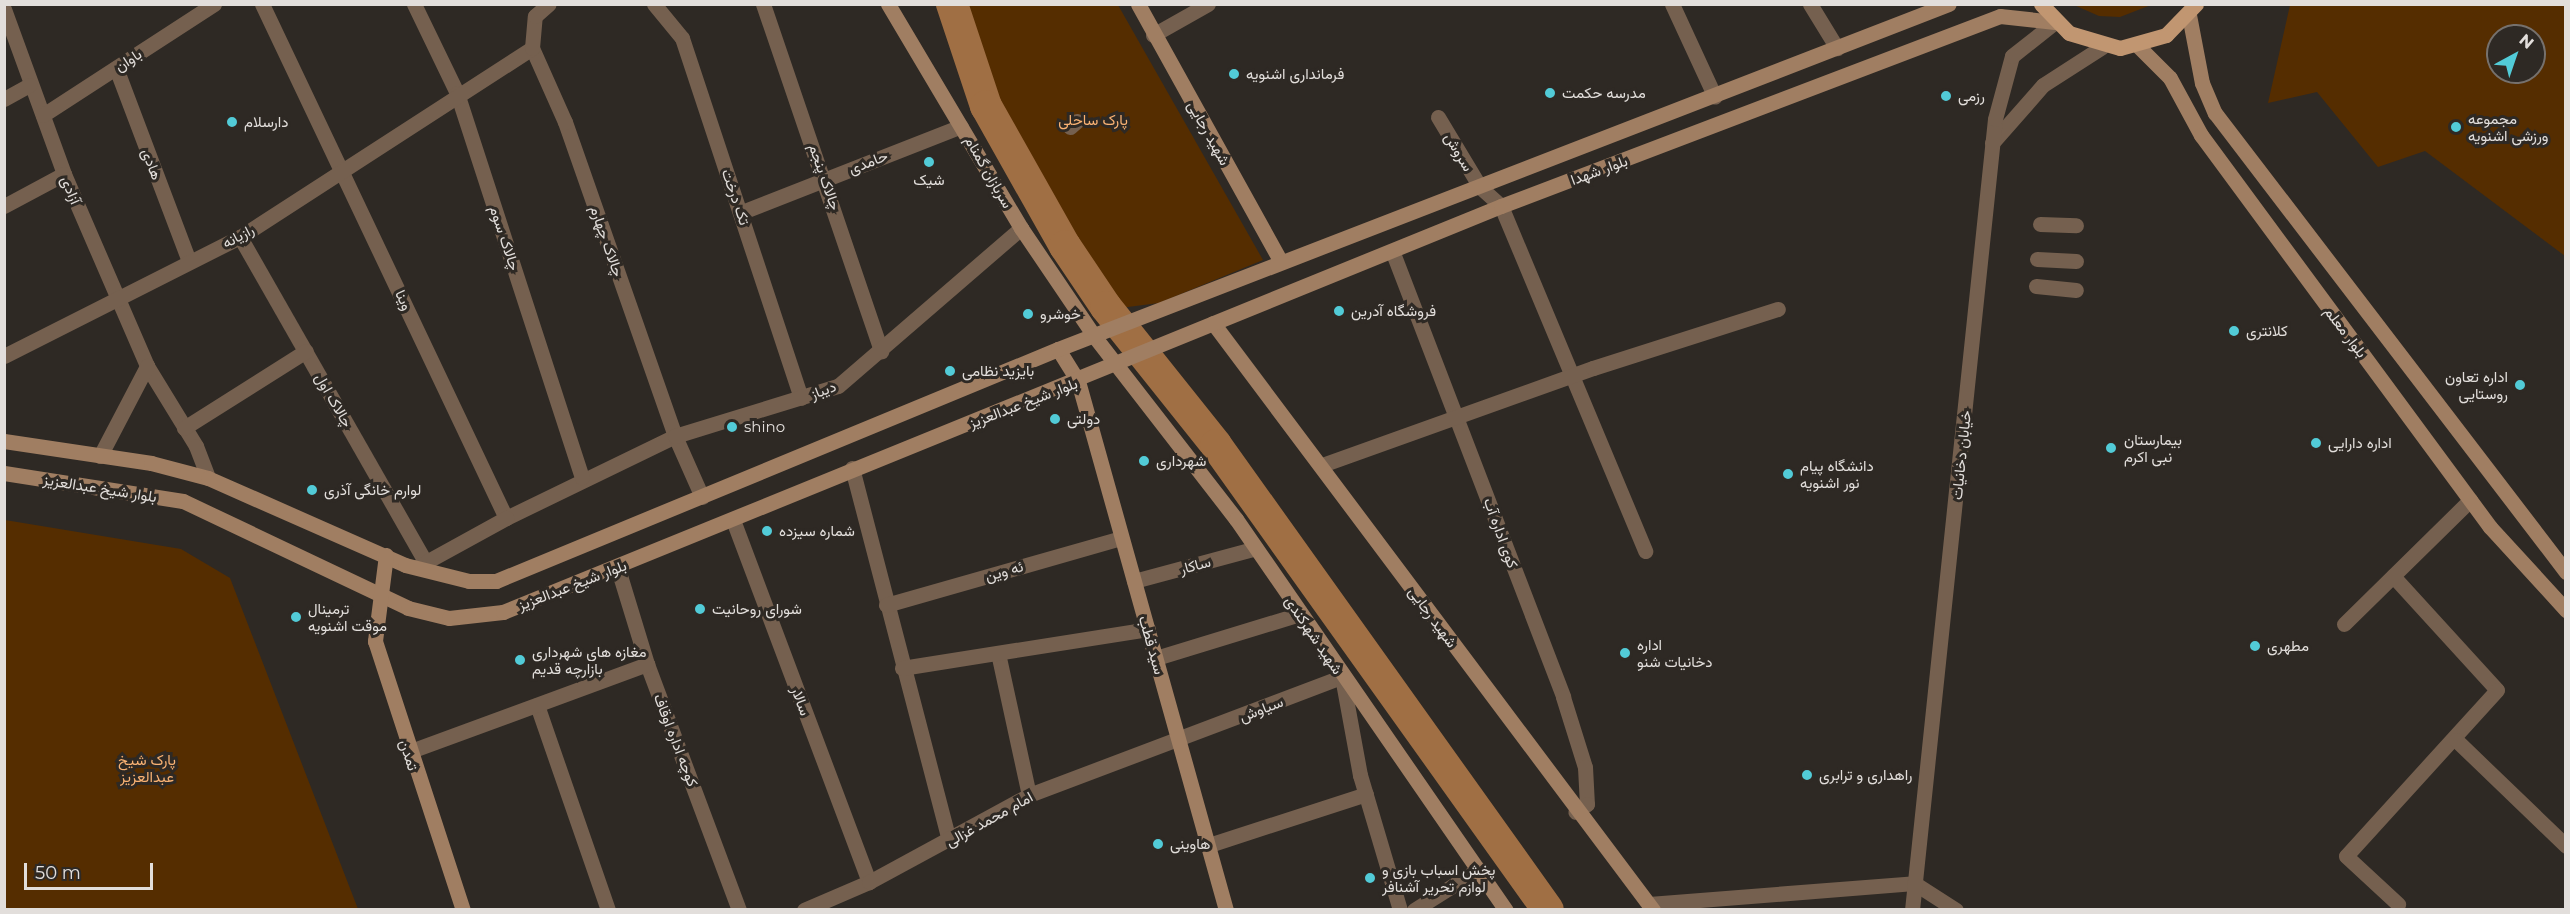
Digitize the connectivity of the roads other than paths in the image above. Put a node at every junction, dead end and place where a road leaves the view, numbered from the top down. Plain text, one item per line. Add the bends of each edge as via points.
1 (214, 4) edge
2 (261, 4) edge
3 (414, 4) edge
4 (549, 4) edge
5 (654, 4) edge
6 (763, 4) edge
7 (888, 4) edge
8 (1138, 4) edge
9 (1208, 4) edge
10 (1672, 4) edge
11 (1810, 4) edge
12 (2041, 4) edge
13 (1940, 7) edge
14 (4, 9) edge
15 (2193, 10) edge
16 (2055, 22) junction
17 (1154, 35) junction
18 (2138, 46) junction
19 (2102, 47) junction
20 (532, 48) junction
21 (1837, 48) junction
22 (116, 69) junction
23 (29, 85) junction
24 (458, 93) junction
25 (1715, 97) junction
26 (4, 99) edge
27 (43, 115) junction
28 (1438, 117) dead end
29 (962, 126) junction
30 (1992, 143) junction
31 (344, 168) junction
32 (64, 174) junction
33 (826, 178) junction
34 (1480, 187) junction
35 (4, 206) edge
36 (1501, 206) junction
37 (742, 212) junction
38 (2040, 224) dead end
39 (2076, 225) dead end
40 (1021, 228) junction
41 (240, 237) junction
42 (1393, 253) junction
43 (188, 259) junction
44 (2037, 259) dead end
45 (2076, 261) dead end
46 (1281, 262) junction
47 (2036, 286) dead end
48 (2076, 290) dead end
49 (117, 296) junction
50 (1778, 309) dead end
51 (1213, 323) junction
52 (1112, 331) joint
53 (1094, 336) junction
54 (1058, 349) junction
55 (1148, 350) joint
56 (306, 351) junction
57 (881, 351) junction
58 (4, 356) edge
59 (1123, 362) junction
60 (147, 366) junction
61 (1571, 377) junction
62 (1078, 381) junction
63 (801, 398) junction
64 (1459, 419) junction
65 (184, 428) junction
66 (675, 436) junction
67 (4, 441) edge
68 (100, 456) junction
69 (1322, 465) junction
70 (852, 468) junction
71 (4, 473) edge
72 (582, 477) junction
73 (208, 478) junction
74 (702, 497) junction
75 (2470, 500) junction
76 (506, 518) junction
77 (733, 520) junction
78 (1121, 538) junction
79 (1256, 548) junction
80 (1645, 551) dead end
81 (386, 555) junction
82 (421, 565) junction
83 (618, 568) junction
84 (2565, 573) edge
85 (2393, 576) junction
86 (1134, 581) junction
87 (381, 596) junction
88 (886, 605) junction
89 (2565, 610) edge
90 (1300, 614) junction
91 (2344, 624) dead end
92 (1148, 629) junction
93 (998, 653) junction
94 (1156, 658) junction
95 (647, 664) junction
96 (902, 668) junction
97 (1342, 677) junction
98 (537, 705) junction
99 (2456, 740) junction
100 (1180, 741) junction
101 (408, 752) junction
102 (1366, 794) junction
103 (1029, 795) junction
104 (1575, 812) junction
105 (949, 841) junction
106 (1209, 845) junction
107 (2565, 846) edge
108 (1479, 869) junction
109 (869, 882) junction
110 (1914, 883) junction
111 (2398, 904) dead end
112 (1651, 907) edge
113 (463, 909) edge
114 (608, 909) edge
115 (739, 909) edge
116 (804, 909) edge
117 (1226, 909) edge
118 (1400, 909) edge
119 (1414, 909) edge
120 (1506, 909) edge
121 (1912, 909) edge
122 (1956, 909) edge

1 - 22 street, باوان
2 - 31 street, وینا
3 - 24 street, چالاک سوم
4 - 20 street via 535,16
5 - 37 street, تک درخت via 682,38
6 - 33 street, چالاک پنجم
7 - 29 main road, سربازان گمنام
8 - 17 main road, شهید رجایی
9 - 17 street
10 - 25 street
11 - 21 street
12 - 16 main road
13 - 21 main road, بلوار شهدا
14 - 23 street, آزادی
15 - 18 main road via 2166,35
15 - 84 main road, بلوار معلم via 2202,84 2215,113
16 - 19 main road
16 - 30 street, خیابان دخانیات via 2012,56
16 - 36 main road, بلوار شهدا via 2000,16
17 - 46 main road, شهید رجایی
18 - 19 main road
18 - 75 main road, بلوار معلم via 2170,78 2208,145
19 - 30 street via 2043,85
20 - 24 street, رازیانه
20 - 66 street, چالاک چهارم via 565,122
21 - 25 main road, بلوار شهدا
22 - 27 street, باوان
22 - 43 street, هادی
23 - 26 street
23 - 27 street, آزادی
24 - 31 street, رازیانه
24 - 72 street, چالاک سوم
25 - 34 main road, بلوار شهدا
27 - 32 street, آزادی
28 - 34 street, سروش
29 - 33 street, حامدی
29 - 40 main road, سربازان گمنام
30 - 110 street, خیابان دخانیات
31 - 41 street, رازیانه
31 - 76 street, وینا
32 - 35 street
32 - 49 street, آزادی
33 - 37 street, حامدی
33 - 57 street, چالاک پنجم
34 - 36 street, سروش
34 - 46 main road, بلوار شهدا
36 - 42 main road, بلوار شهدا
36 - 61 street
37 - 63 street, تک درخت
38 - 39 street
40 - 53 main road, سربازان گمنام
40 - 57 street, دیباز
41 - 43 street, رازیانه
41 - 56 street, چالاک اول
42 - 51 main road, بلوار شهدا
42 - 64 street, کوی اداره آب
43 - 49 street, رازیانه
44 - 45 street
46 - 52 main road, بلوار شهدا via 1162,314
47 - 48 street
49 - 58 street, رازیانه
49 - 60 street, آزادی
50 - 61 street
51 - 55 main road, بلوار شهدا
51 - 69 main road, شهید رجایی
52 - 53 main road, بلوار شیخ عبدالعزیز
53 - 54 main road, بلوار شیخ عبدالعزیز
53 - 59 main road, سربازان گمنام
54 - 62 main road, سید قطب
54 - 74 main road, بلوار شیخ عبدالعزیز
55 - 59 main road, بلوار شیخ عبدالعزیز
56 - 65 street
56 - 82 street, چالاک اول
57 - 63 street, دیباز via 838,386
59 - 62 main road, بلوار شیخ عبدالعزیز
59 - 79 main road, شهید شهرکندی
60 - 65 street, آزادی
60 - 68 street
61 - 64 street
61 - 80 street
62 - 70 main road, بلوار شیخ عبدالعزیز
62 - 78 main road, سید قطب
63 - 66 street, دیباز
64 - 69 street
64 - 104 street, کوی اداره آب via 1586,767 1587,804
65 - 73 street, آزادی
66 - 72 street, دیباز
66 - 74 street
67 - 68 main road, بلوار شیخ عبدالعزیز
68 - 73 main road, بلوار شیخ عبدالعزیز
69 - 104 main road, شهید رجایی
70 - 77 main road, بلوار شیخ عبدالعزیز
70 - 88 street
71 - 87 main road, بلوار شیخ عبدالعزیز via 183,501
72 - 76 street
73 - 81 main road, بلوار شیخ عبدالعزیز
74 - 82 main road, بلوار شیخ عبدالعزیز via 496,581 469,581
75 - 85 street
75 - 89 main road, بلوار معلم via 2523,569
76 - 82 street
77 - 83 main road, بلوار شیخ عبدالعزیز
77 - 109 street, سالار
78 - 86 main road, سید قطب
78 - 88 street, ئه وین
79 - 86 street, ساکار
79 - 90 main road, شهید شهرکندی
81 - 82 main road, بلوار شیخ عبدالعزیز
81 - 87 main road, تمدن
83 - 87 main road, بلوار شیخ عبدالعزیز via 503,612 465,617 438,615
83 - 95 street, کوچه اداره اوقاف
85 - 91 street
85 - 99 street via 2497,690
86 - 92 main road, سید قطب
87 - 101 main road, تمدن via 375,641
88 - 96 street
90 - 94 street
90 - 97 main road, شهید شهرکندی
92 - 93 street
92 - 94 main road, سید قطب
93 - 96 street
93 - 103 street
94 - 100 main road, سید قطب
95 - 98 street
95 - 115 street, کوچه اداره اوقاف
96 - 105 street
97 - 100 street, سیاوش
97 - 102 street
97 - 108 main road, شهید شهرکندی
98 - 101 street
98 - 114 street
99 - 107 street
99 - 111 street via 2346,856
100 - 103 street, امام محمد غزالی
100 - 106 main road, سید قطب
101 - 113 main road, تمدن
102 - 106 street
102 - 118 street
103 - 105 street, امام محمد غزالی
104 - 112 main road, شهید رجایی
105 - 109 street, امام محمد غزالی
106 - 117 main road, سید قطب
108 - 119 street
108 - 120 main road, شهید شهرکندی
109 - 116 street, امام محمد غزالی
110 - 112 street
110 - 121 street, خیابان دخانیات
110 - 122 street

